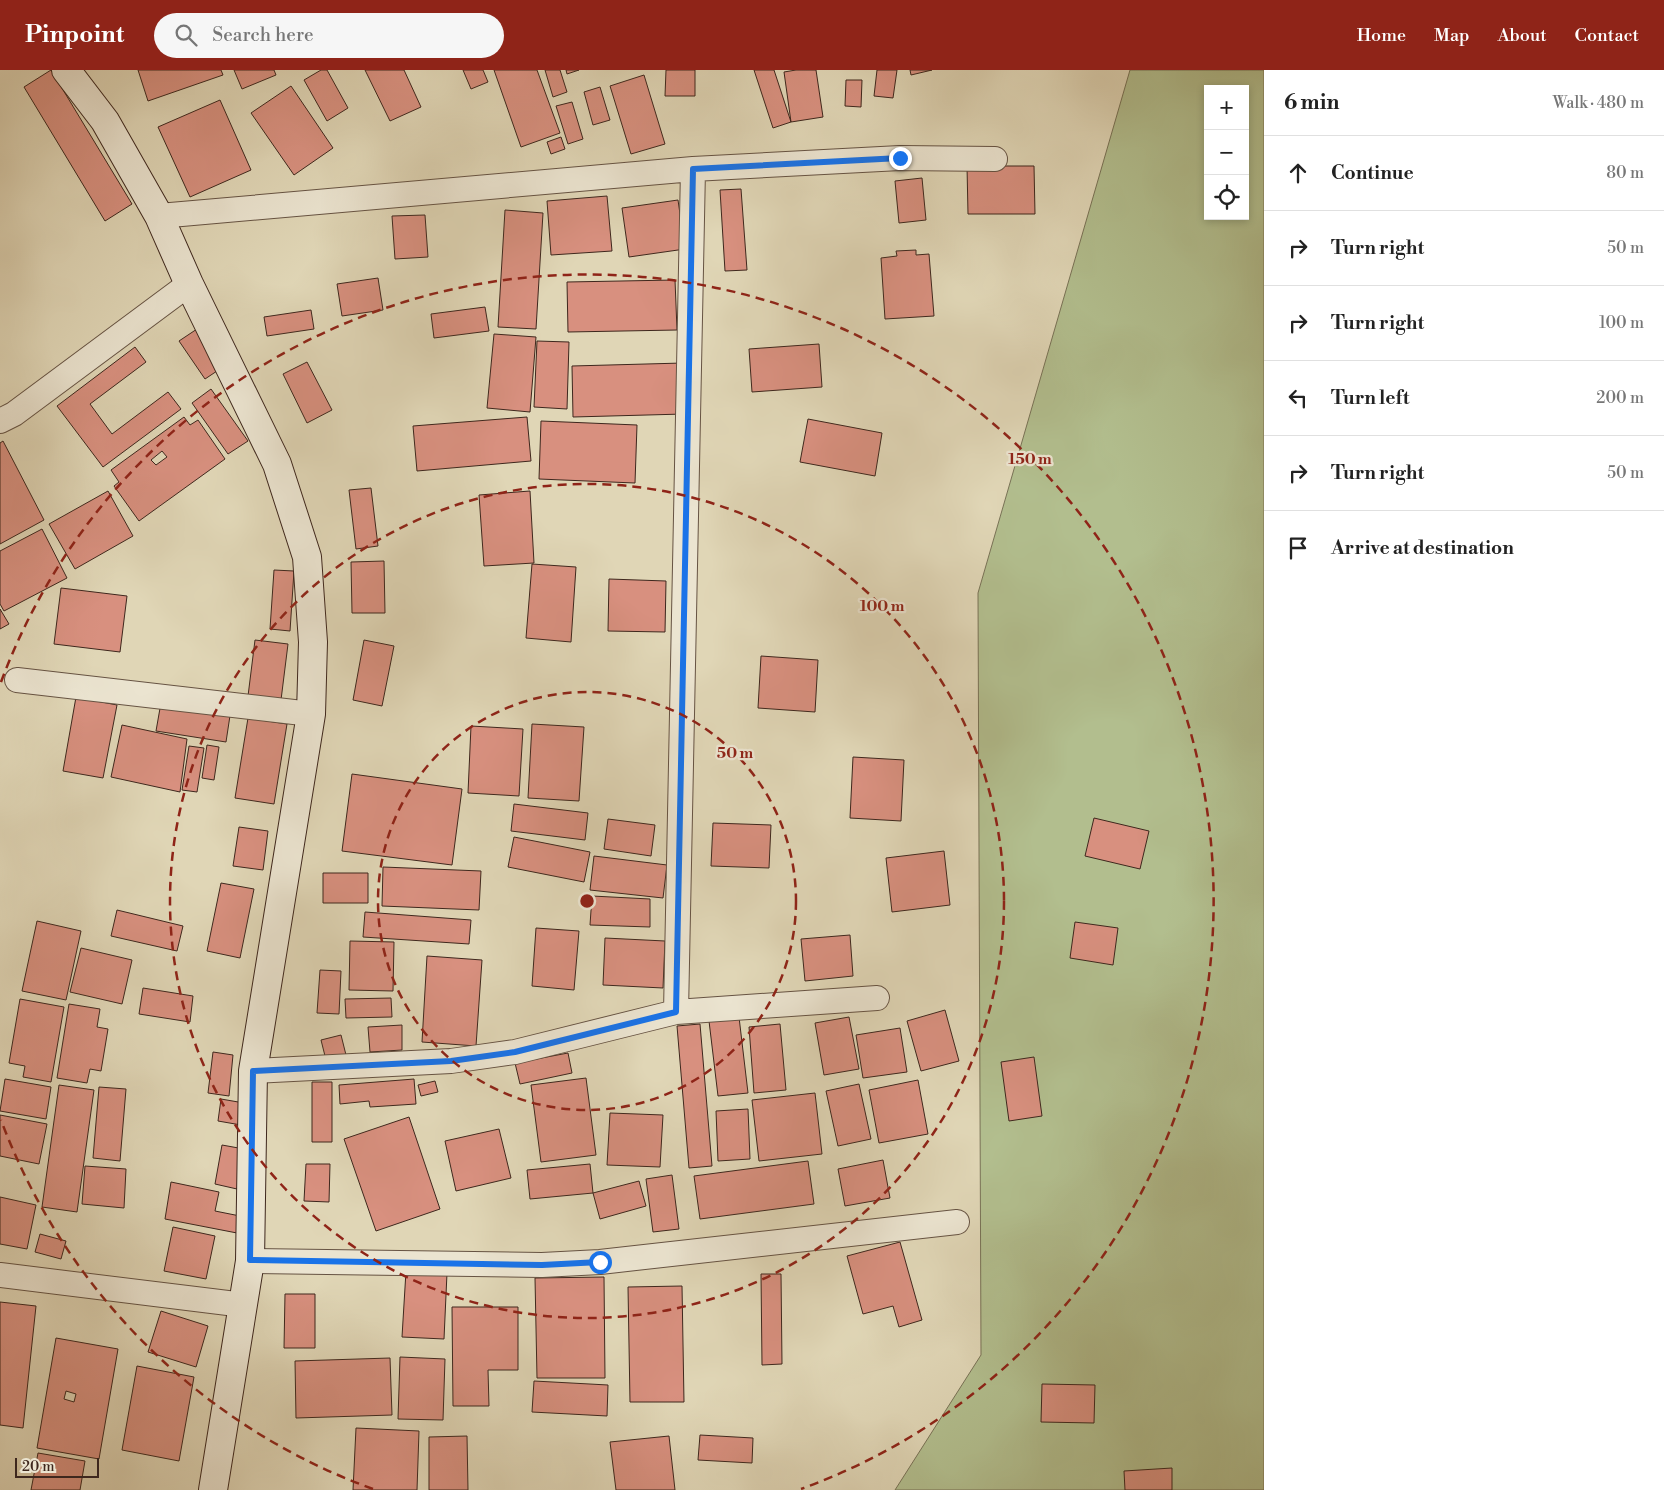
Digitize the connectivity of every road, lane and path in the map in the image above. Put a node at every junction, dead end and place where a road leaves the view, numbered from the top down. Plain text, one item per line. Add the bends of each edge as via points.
1 (66, 70) edge
2 (995, 159) dead end
3 (693, 169) junction
4 (159, 216) junction
5 (189, 284) junction
6 (0, 421) edge
7 (17, 680) dead end
8 (311, 714) junction
9 (877, 998) dead end
10 (676, 1012) junction
11 (253, 1071) junction
12 (957, 1222) dead end
13 (250, 1260) junction
14 (0, 1275) edge
15 (244, 1305) junction
16 (213, 1490) edge

1 - 4 street via 105,120
2 - 3 street via 900,158
3 - 4 street
3 - 10 street
4 - 5 street
5 - 6 street via 14,414
5 - 8 street via 277,464 307,557 313,642
7 - 8 street
8 - 11 street
9 - 10 street
10 - 11 street via 515,1052 460,1060
11 - 13 street
12 - 13 street via 600,1262 542,1265
13 - 15 street
14 - 15 street
15 - 16 street

